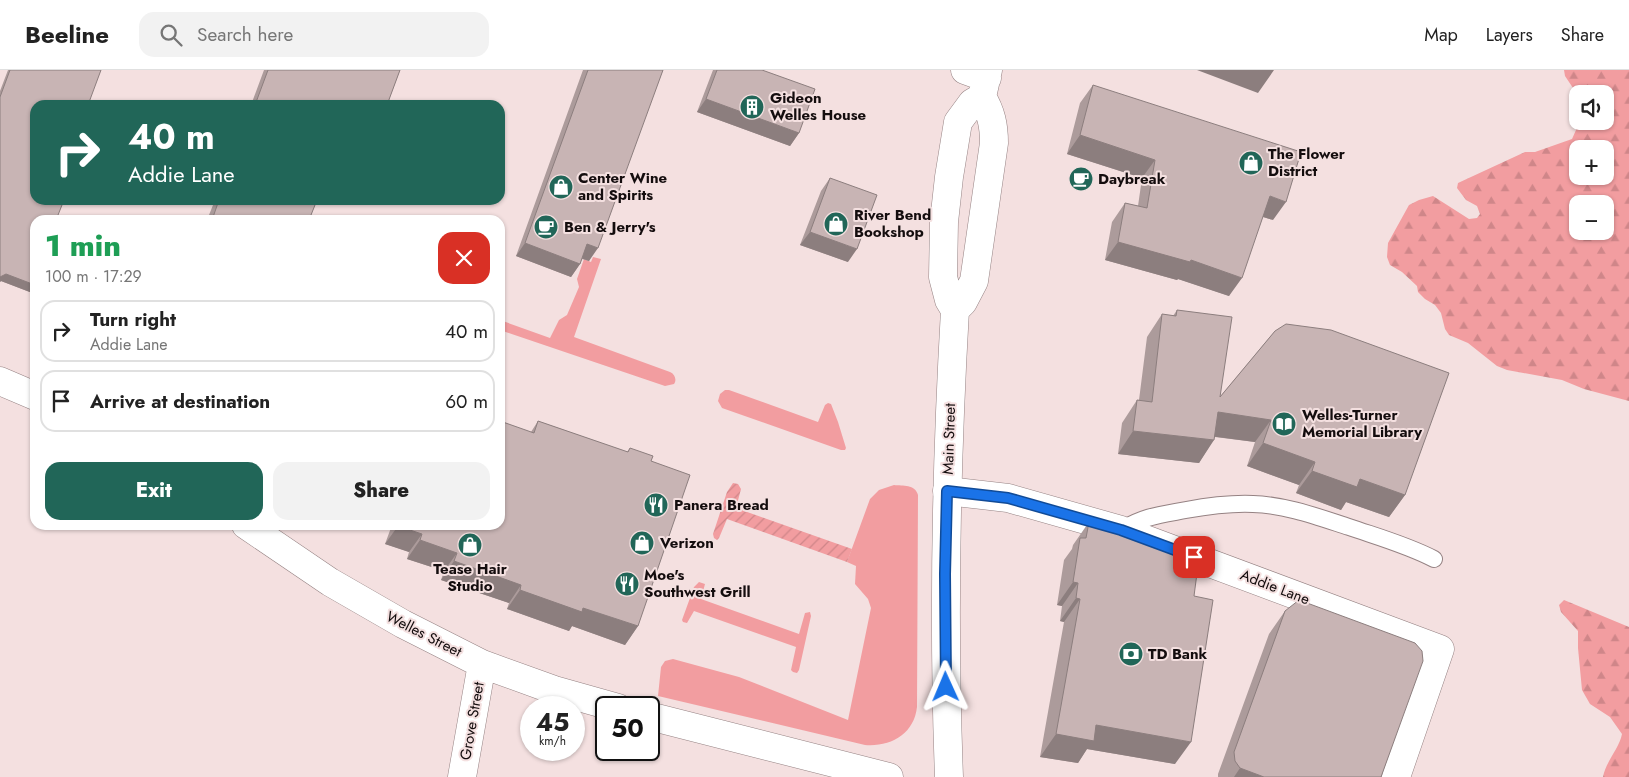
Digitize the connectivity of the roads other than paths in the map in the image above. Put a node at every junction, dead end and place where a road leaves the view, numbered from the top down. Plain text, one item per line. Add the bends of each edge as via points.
1 (981, 79) edge
2 (955, 310) junction
3 (0, 380) edge
4 (30, 394) edge
5 (947, 491) junction
6 (253, 530) edge
7 (1121, 530) junction
8 (1434, 559) dead end
9 (482, 664) junction
10 (595, 702) edge
11 (660, 719) edge
12 (462, 777) edge
13 (889, 777) edge
14 (949, 777) edge
15 (1396, 777) edge

1 - 2 street, Main Street via 993,120 994,143 974,281
1 - 2 street, Main Street via 972,103 958,122 949,177 943,277 946,294
2 - 5 street, Main Street
3 - 4 street
5 - 7 street, Addie Lane via 1008,498
5 - 14 street, Main Street via 945,574
6 - 9 street, Welles Street via 330,582
7 - 8 lane via 1157,515 1222,504 1277,506 1415,549
7 - 15 street, Addie Lane via 1440,649
9 - 10 street, Welles Street
9 - 12 street, Grove Street
11 - 13 street

